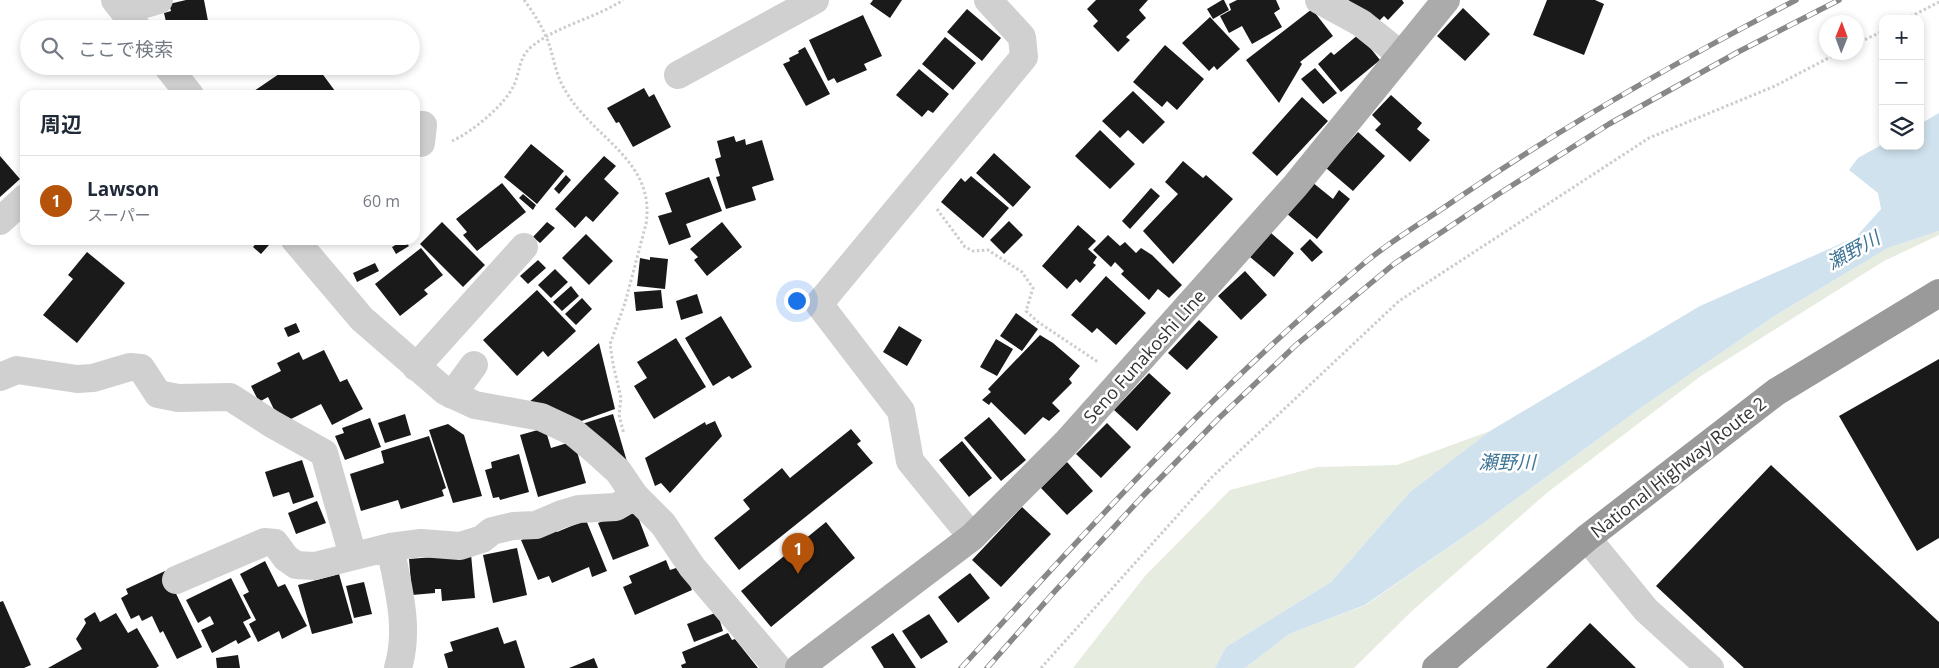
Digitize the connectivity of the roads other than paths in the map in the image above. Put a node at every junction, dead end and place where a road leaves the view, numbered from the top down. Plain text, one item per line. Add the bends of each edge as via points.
1 (159, 0) edge
2 (815, 0) edge
3 (988, 0) edge
4 (1319, 0) edge
5 (1446, 0) edge
6 (126, 13) edge
7 (1401, 55) junction
8 (175, 75) edge
9 (678, 75) dead end
10 (186, 90) edge
11 (20, 203) edge
12 (0, 221) edge
13 (299, 245) edge
14 (524, 247) dead end
15 (1939, 293) edge
16 (474, 365) dead end
17 (416, 367) junction
18 (0, 377) edge
19 (508, 394) dead end
20 (460, 398) junction
21 (635, 496) junction
22 (972, 537) junction
23 (1586, 538) junction
24 (390, 548) junction
25 (353, 556) junction
26 (176, 580) dead end
27 (398, 668) edge
28 (778, 668) edge
29 (799, 668) edge
30 (1436, 668) edge
31 (1710, 668) edge

1 - 6 street
2 - 9 street
3 - 22 street via 1022,37 1024,57 819,304 900,411 910,461
4 - 7 street via 1361,23
5 - 7 main road, Seno Funakoshi Line
7 - 22 main road, Seno Funakoshi Line via 1295,186 1066,443
8 - 10 street
11 - 12 street
13 - 17 street via 362,319
14 - 17 street
15 - 23 highway, National Highway Route 2 via 1776,392
16 - 20 street
17 - 20 street via 445,392
18 - 25 street via 17,370 77,379 93,378 130,367 141,368 158,394 178,398 230,397 324,453
19 - 20 street
20 - 21 street via 475,405 541,417 573,432 618,471
21 - 24 street via 616,507 579,509 536,525 492,531 482,539 460,546 421,543
21 - 28 street via 664,524 692,567
22 - 29 main road, Seno Funakoshi Line
23 - 30 highway, National Highway Route 2
23 - 31 street via 1646,610
24 - 25 street
24 - 27 street via 403,624
25 - 26 street via 314,566 296,565 286,558 276,543 265,542

